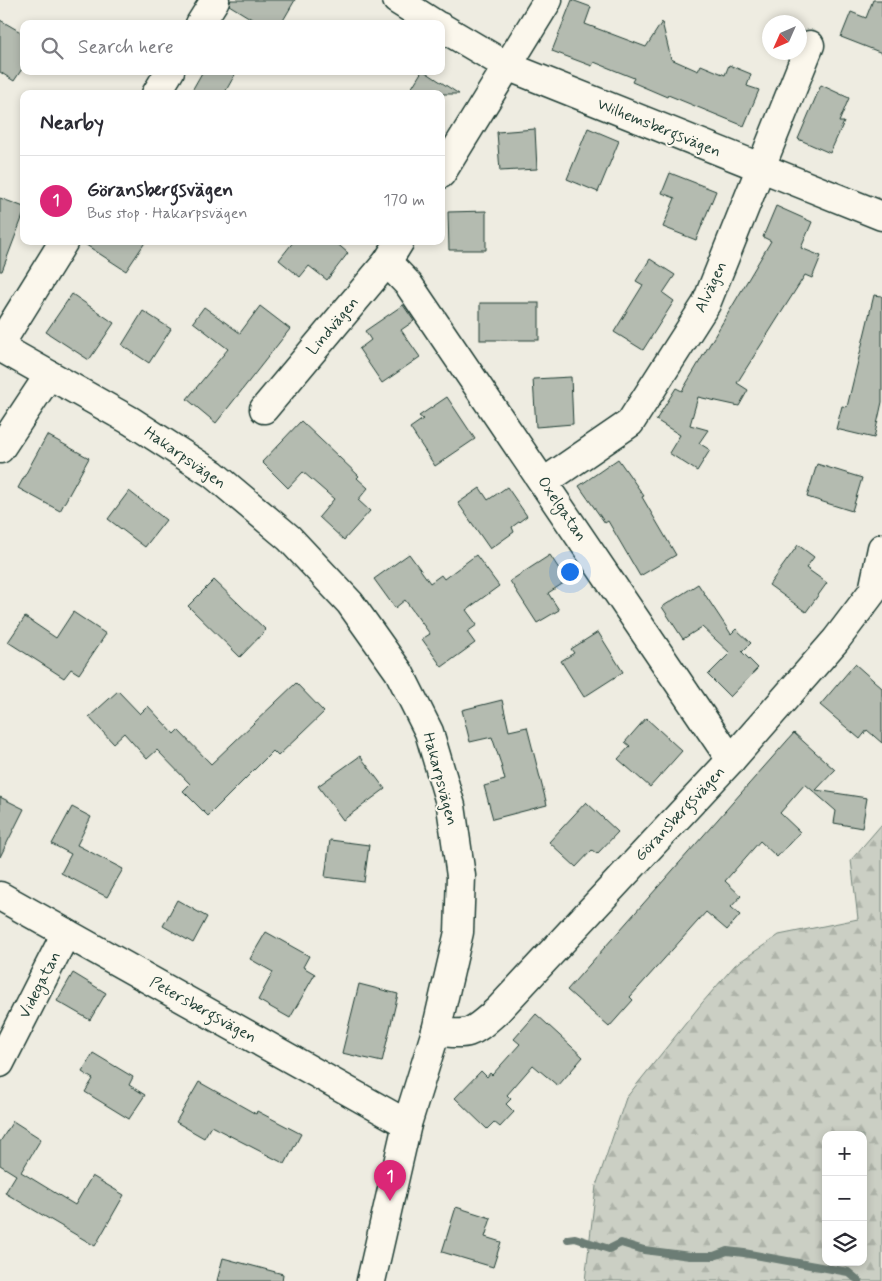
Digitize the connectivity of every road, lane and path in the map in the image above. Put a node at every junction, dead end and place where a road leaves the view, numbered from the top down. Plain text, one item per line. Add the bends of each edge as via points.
1 (215, 0) edge
2 (396, 0) edge
3 (548, 0) edge
4 (202, 20) edge
5 (428, 20) edge
6 (445, 29) edge
7 (810, 45) dead end
8 (508, 66) junction
9 (168, 75) edge
10 (158, 90) edge
11 (445, 168) edge
12 (761, 168) junction
13 (882, 216) edge
14 (62, 245) edge
15 (394, 252) edge
16 (0, 346) edge
17 (49, 375) junction
18 (264, 409) dead end
19 (0, 449) edge
20 (544, 482) junction
21 (882, 548) edge
22 (878, 592) edge
23 (731, 760) junction
24 (0, 896) edge
25 (66, 933) junction
26 (436, 1031) junction
27 (0, 1063) edge
28 (407, 1124) junction
29 (371, 1281) edge

1 - 4 street
2 - 5 street
3 - 8 street
6 - 8 street, Wilhemsbergsvägen
7 - 12 street, Alvägen
8 - 11 street
8 - 12 street, Wilhemsbergsvägen
9 - 10 street
12 - 13 street, Wilhemsbergsvägen
12 - 20 street, Alvägen via 706,304 630,423
14 - 16 street
15 - 18 street, Lindvägen
15 - 20 street, Oxelgatan via 410,285
16 - 17 street, Hakarpsvägen
17 - 19 street
17 - 26 street, Hakarpsvägen via 131,421 212,474 289,538 350,603 399,672 430,732 451,806 461,876 459,932
20 - 23 street, Oxelgatan
21 - 22 street, Göransbergsvägen
22 - 23 street, Göransbergsvägen
23 - 26 street, Göransbergsvägen via 498,1010 474,1031 459,1035
24 - 25 street, Petersbergsvägen
25 - 27 street, Videgatan
25 - 28 street, Petersbergsvägen
26 - 28 street, Hakarpsvägen
28 - 29 street, Hakarpsvägen

